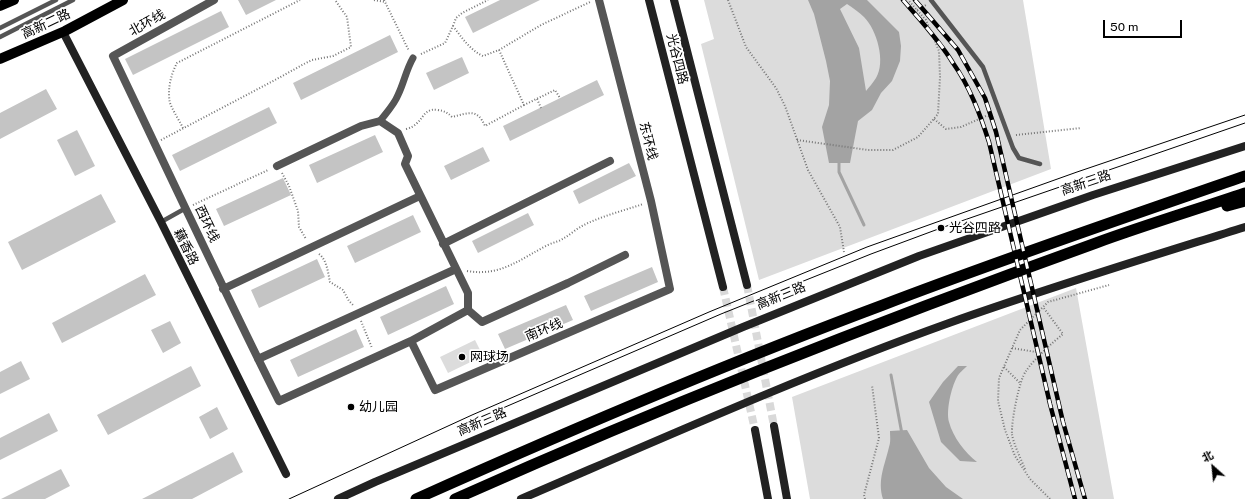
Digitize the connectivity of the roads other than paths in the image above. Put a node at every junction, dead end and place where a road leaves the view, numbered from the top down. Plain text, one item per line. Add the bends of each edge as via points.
1 (14, 0) edge
2 (56, 0) edge
3 (73, 0) edge
4 (124, 0) edge
5 (214, 0) edge
6 (599, 0) edge
7 (649, 0) edge
8 (674, 0) edge
9 (931, 0) edge
10 (0, 6) edge
11 (0, 28) edge
12 (63, 32) junction
13 (0, 37) edge
14 (113, 56) joint
15 (413, 58) road end
16 (0, 59) edge
17 (380, 121) junction
18 (1245, 146) edge
19 (610, 161) dead end
20 (1040, 164) dead end
21 (277, 166) road end
22 (1245, 169) edge
23 (1245, 176) edge
24 (1245, 193) edge
25 (420, 196) junction
26 (1245, 201) edge
27 (186, 208) junction
28 (161, 222) junction
29 (1245, 227) edge
30 (1093, 228) junction
31 (1097, 243) junction
32 (443, 244) junction
33 (625, 255) dead end
34 (456, 269) junction
35 (747, 285) tunnel mouth
36 (723, 287) tunnel mouth
37 (223, 289) junction
38 (670, 290) joint
39 (468, 310) junction
40 (411, 341) junction
41 (258, 359) junction
42 (774, 426) tunnel mouth
43 (755, 430) tunnel mouth
44 (286, 474) dead end
45 (338, 499) edge
46 (416, 499) edge
47 (455, 499) edge
48 (521, 499) edge
49 (768, 499) edge
50 (787, 499) edge

1 - 10 main road
2 - 11 lane
3 - 13 lane
4 - 12 main road, 高新二路
5 - 14 street, 北环线
6 - 38 street, 东环线 via 651,201
7 - 36 main road, 光谷四路
8 - 35 main road, 光谷四路
9 - 20 lane via 984,67 1013,148 1019,158
12 - 16 main road, 高新二路
12 - 28 main road, 藕香路
14 - 27 street, 西环线
15 - 17 street via 397,98
17 - 21 street via 361,126
17 - 25 street via 398,133 408,156 405,164
18 - 45 main road, 高新三路 via 1093,195 919,256 736,330
19 - 32 street
22 - 30 highway
23 - 30 highway
24 - 31 highway
25 - 32 street
25 - 37 street
26 - 31 highway
27 - 28 lane
27 - 37 street, 西环线
28 - 44 main road, 藕香路
29 - 48 main road via 949,323 760,396
30 - 46 highway via 882,305 694,379
31 - 47 highway via 887,320 693,397
32 - 34 street
33 - 39 street via 482,322
34 - 39 street via 468,293
34 - 41 street
37 - 41 street, 西环线
38 - 40 street, 南环线 via 435,390
39 - 40 street
40 - 41 street, 西环线 via 279,401
42 - 50 main road
43 - 49 main road

